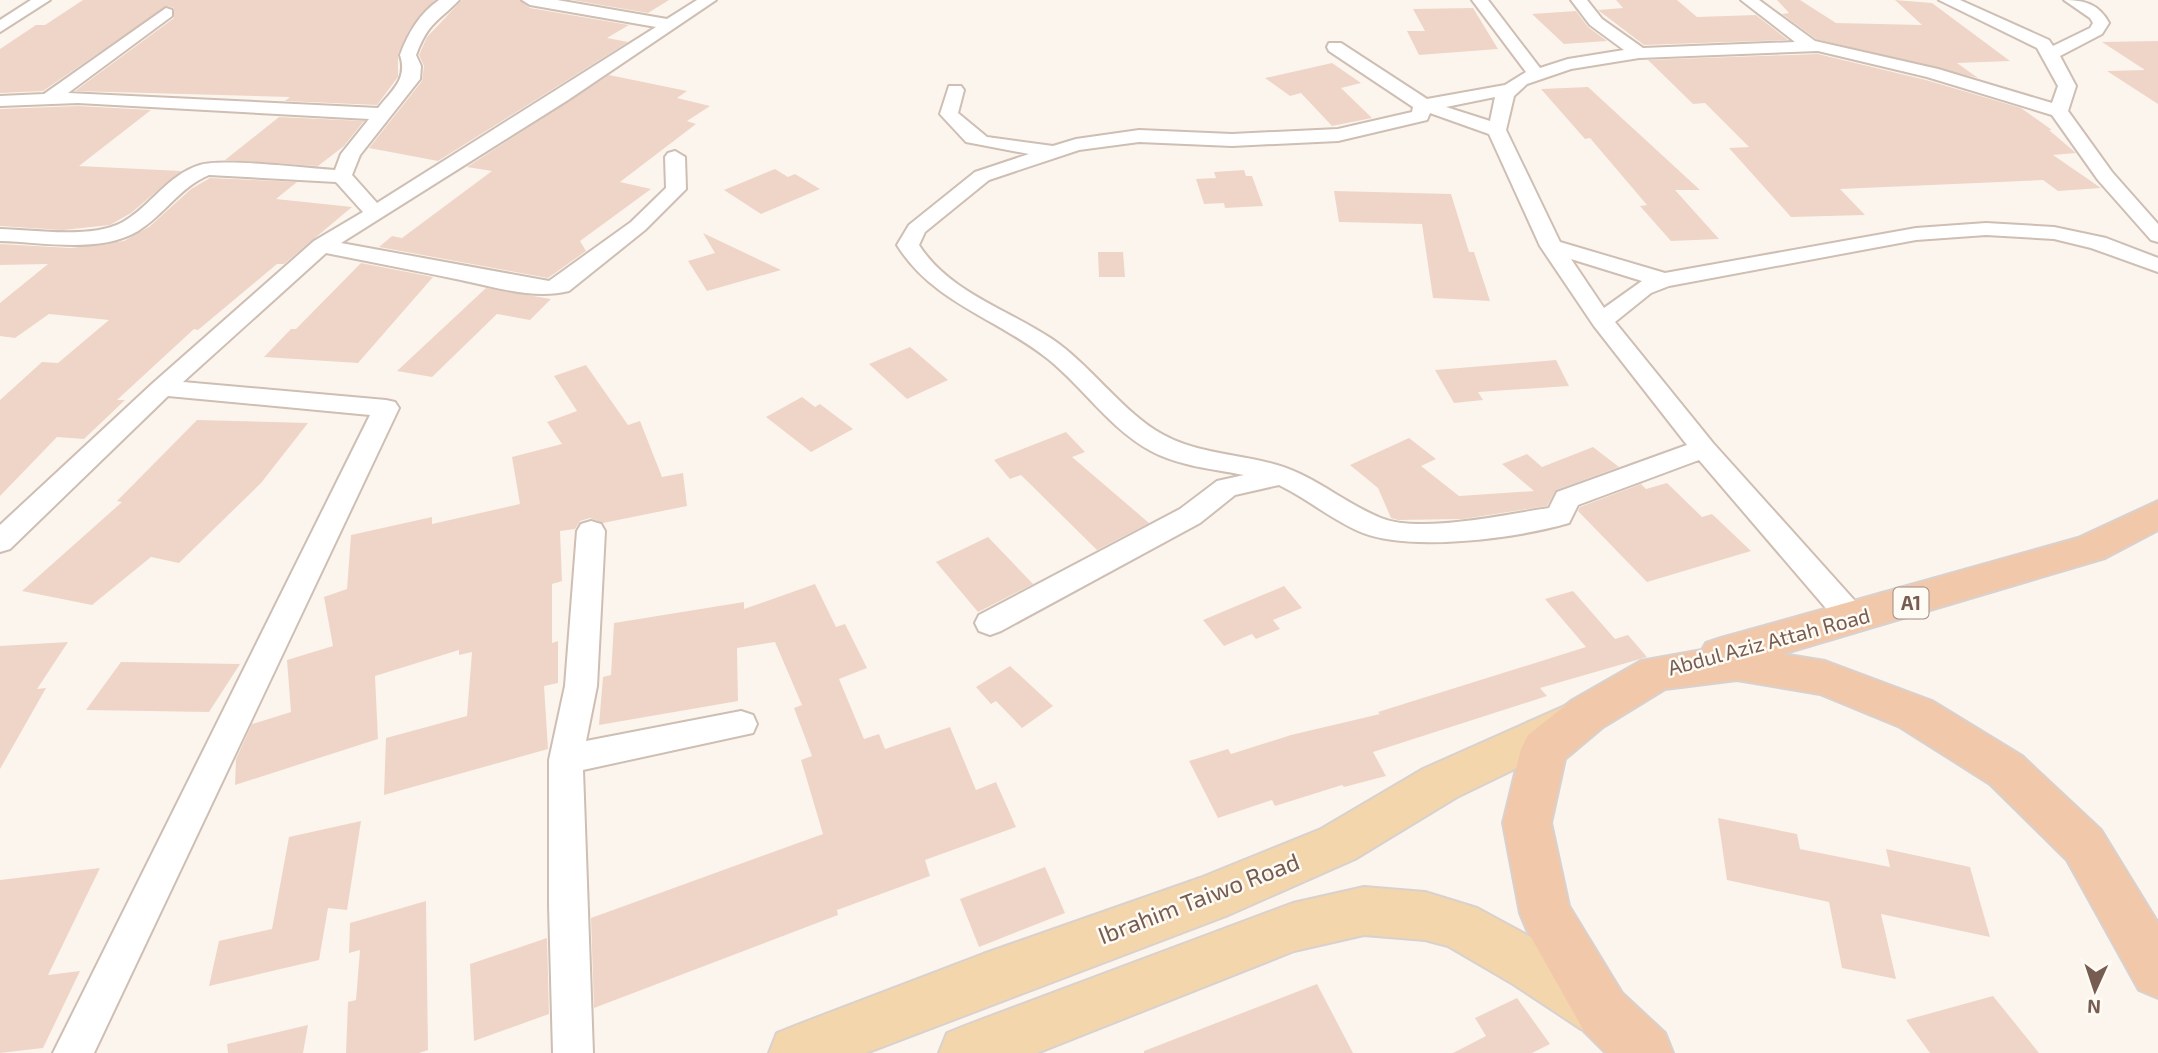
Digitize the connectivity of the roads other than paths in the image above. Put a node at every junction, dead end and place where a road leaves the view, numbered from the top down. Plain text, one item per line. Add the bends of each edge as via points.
1 (15, 0) edge
2 (43, 0) edge
3 (451, 0) edge
4 (530, 0) edge
5 (708, 0) edge
6 (1480, 0) edge
7 (1579, 0) edge
8 (1749, 0) edge
9 (1947, 0) edge
10 (2072, 0) edge
11 (0, 9) edge
12 (166, 13) dead end
13 (671, 25) junction
14 (0, 27) edge
15 (1811, 46) junction
16 (1335, 47) dead end
17 (1639, 53) junction
18 (2050, 54) junction
19 (1537, 75) junction
20 (1511, 89) junction
21 (955, 90) dead end
22 (50, 98) junction
23 (0, 101) edge
24 (1423, 105) junction
25 (2059, 111) junction
26 (383, 114) junction
27 (1497, 130) junction
28 (1053, 152) junction
29 (675, 157) dead end
30 (342, 176) junction
31 (375, 213) junction
32 (0, 235) edge
33 (2158, 236) edge
34 (322, 246) junction
35 (1551, 246) junction
36 (2158, 265) edge
37 (1664, 280) junction
38 (1602, 321) junction
39 (162, 388) junction
40 (1704, 449) junction
41 (1283, 477) junction
42 (2158, 514) edge
43 (591, 531) dead end
44 (0, 542) edge
45 (1853, 619) junction
46 (990, 623) dead end
47 (1656, 673) junction
48 (1587, 713) junction
49 (741, 724) dead end
50 (566, 760) junction
51 (2158, 972) edge
52 (1603, 1012) junction
53 (73, 1053) edge
54 (573, 1053) edge
55 (797, 1053) edge
56 (967, 1053) edge
57 (1645, 1053) edge

1 - 11 street
2 - 14 street
3 - 26 street via 436,8 414,41 408,55 411,79
4 - 13 street
5 - 13 street
6 - 19 street
7 - 17 street via 1596,22
8 - 15 street
9 - 18 street via 2043,44
10 - 18 street via 2097,15 2101,23 2096,32
12 - 22 street
13 - 31 street
15 - 17 street
15 - 25 street via 1919,69
16 - 24 street
17 - 19 street
18 - 25 street via 2067,86
19 - 20 street
20 - 24 street
20 - 27 street via 1505,94
21 - 28 street via 949,114 973,138
22 - 23 street
22 - 26 street
24 - 27 street
24 - 28 street via 1420,116 1338,135 1232,140 1139,136
25 - 33 street via 2111,186
26 - 30 street via 351,155
27 - 35 street
28 - 41 street via 982,176 916,229 908,245 914,258 943,284 1046,345 1145,436 1165,447
29 - 34 street via 676,189 638,226 561,286 504,282
30 - 31 street
30 - 32 street via 207,169 190,174 128,228 93,235
31 - 34 street
34 - 39 street
35 - 37 street
35 - 38 street
36 - 37 street via 2054,233 1986,229 1916,234
37 - 38 street via 1643,288
38 - 40 street
39 - 44 street
39 - 53 street via 386,408
40 - 41 street via 1567,499 1559,516 1414,534 1374,526
40 - 45 street
41 - 46 street via 1227,488 1190,516
42 - 45 highway, Abdul Aziz Attah Road / A1 via 2091,548
43 - 50 street via 581,686
45 - 47 highway, Abdul Aziz Attah Road / A1
47 - 48 highway
47 - 51 highway via 1737,663 1825,678 1916,714 2006,770 2084,845
48 - 52 highway via 1544,749 1527,824 1545,914
48 - 55 main road, Ibrahim Taiwo Road via 1440,783 1338,844 1208,899
49 - 50 street
50 - 54 street
52 - 56 main road via 1459,925 1425,916 1364,911 1293,927
52 - 57 highway

